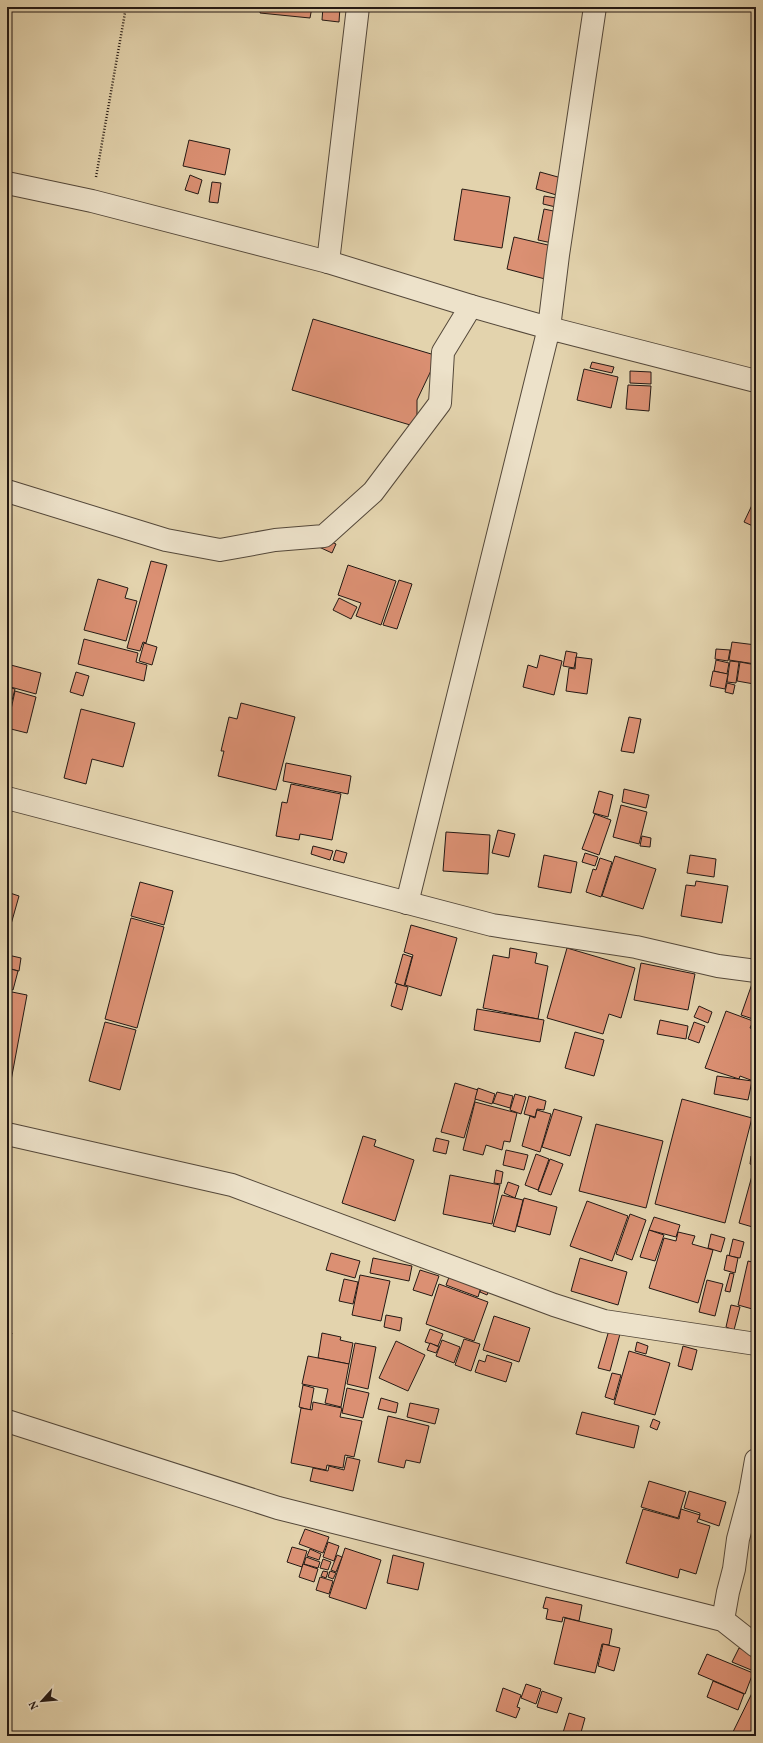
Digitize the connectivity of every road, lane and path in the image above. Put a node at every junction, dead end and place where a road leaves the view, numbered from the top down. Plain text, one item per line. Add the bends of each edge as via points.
1 (126, 7) edge
2 (358, 7) edge
3 (595, 7) edge
4 (7, 183) edge
5 (92, 201) junction
6 (328, 262) junction
7 (471, 306) junction
8 (549, 328) junction
9 (756, 381) edge
10 (7, 490) edge
11 (7, 798) edge
12 (407, 903) junction
13 (756, 971) edge
14 (7, 1134) edge
15 (756, 1344) edge
16 (7, 1421) edge
17 (756, 1460) edge
18 (723, 1620) junction
19 (756, 1646) edge

1 - 5 path
2 - 6 street
3 - 8 street
4 - 5 street
5 - 6 street
6 - 7 street
7 - 8 street
7 - 10 street via 443,352 440,403 373,492 324,536 275,540 220,550 166,540
8 - 9 street
8 - 12 street
11 - 12 street
12 - 13 street via 492,925 636,948 718,966
14 - 15 street via 232,1185 554,1305 604,1321
16 - 18 street via 278,1508
17 - 18 street
18 - 19 street

